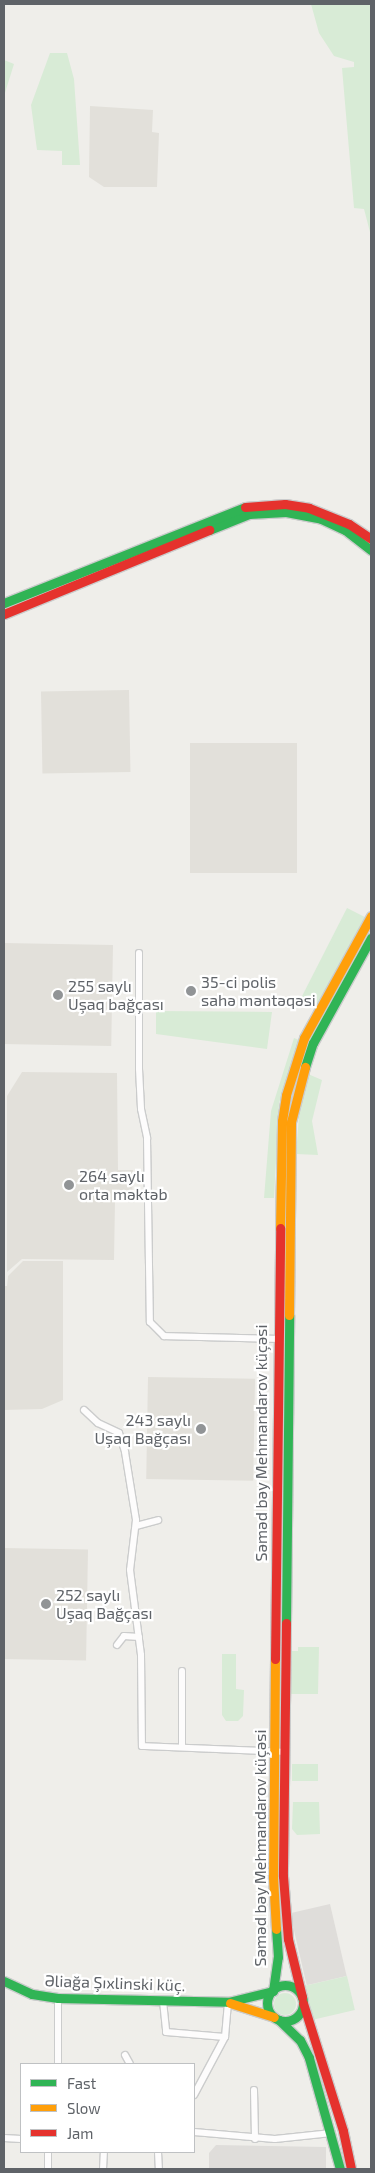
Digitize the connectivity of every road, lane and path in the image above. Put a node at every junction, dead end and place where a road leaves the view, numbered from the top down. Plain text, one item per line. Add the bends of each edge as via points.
1 (371, 539) edge
2 (371, 550) edge
3 (4, 603) edge
4 (4, 614) edge
5 (371, 916) edge
6 (371, 938) edge
7 (139, 954) dead end
8 (276, 1339) junction
9 (84, 1410) dead end
10 (158, 1520) dead end
11 (136, 1526) junction
12 (139, 1637) junction
13 (117, 1645) dead end
14 (182, 1672) dead end
15 (182, 1747) junction
16 (274, 1752) junction
17 (285, 1752) junction
18 (4, 1981) edge
19 (273, 1991) junction
20 (58, 1998) junction
21 (303, 2000) junction
22 (163, 2001) junction
23 (228, 2002) junction
24 (277, 2019) junction
25 (225, 2037) junction
26 (124, 2055) dead end
27 (58, 2063) edge
28 (129, 2063) edge
29 (196, 2085) edge
30 (254, 2090) dead end
31 (195, 2132) edge
32 (332, 2133) junction
33 (4, 2138) edge
34 (20, 2139) edge
35 (255, 2139) junction
36 (48, 2153) edge
37 (104, 2153) edge
38 (158, 2153) edge
39 (48, 2169) edge
40 (103, 2169) edge
41 (159, 2169) edge
42 (340, 2169) edge
43 (351, 2169) edge

1 - 3 main road via 349,524 309,508 286,504 248,506
2 - 4 main road via 345,530 321,519 286,512 249,514
5 - 8 main road, Səməd bəy Mehmandarov küçəsi via 304,1038 286,1095 280,1152
6 - 17 main road, Səməd bəy Mehmandarov küçəsi via 313,1043 295,1096 291,1122
7 - 8 street via 139,1069 141,1109 147,1138 150,1322 164,1336
8 - 16 main road, Səməd bəy Mehmandarov küçəsi
9 - 11 street via 122,1438
10 - 11 street
11 - 12 street via 130,1570
12 - 13 street via 124,1636
12 - 15 street via 142,1746
14 - 15 street
15 - 16 street
16 - 17 street
16 - 19 main road, Səməd bəy Mehmandarov küçəsi via 274,1898 278,1957
17 - 21 main road, Səməd bəy Mehmandarov küçəsi via 284,1898 290,1952
18 - 20 main road, Əliağa Şıxlinski küç. via 32,1994
19 - 21 main road via 289,1986
19 - 23 main road
19 - 24 main road via 268,2001
20 - 22 main road, Əliağa Şıxlinski küç.
20 - 27 street
21 - 24 main road via 296,2018
21 - 43 main road, Səməd bəy Mehmandarov küçəsi
22 - 23 main road, Əliağa Şıxlinski küç.
22 - 25 street via 166,2032
23 - 24 main road
23 - 25 street
24 - 32 main road via 304,2047
25 - 29 street
26 - 28 street
30 - 35 street
31 - 35 street
32 - 35 street via 301,2139
32 - 42 main road
33 - 34 street
36 - 39 street
37 - 40 street
38 - 41 street

